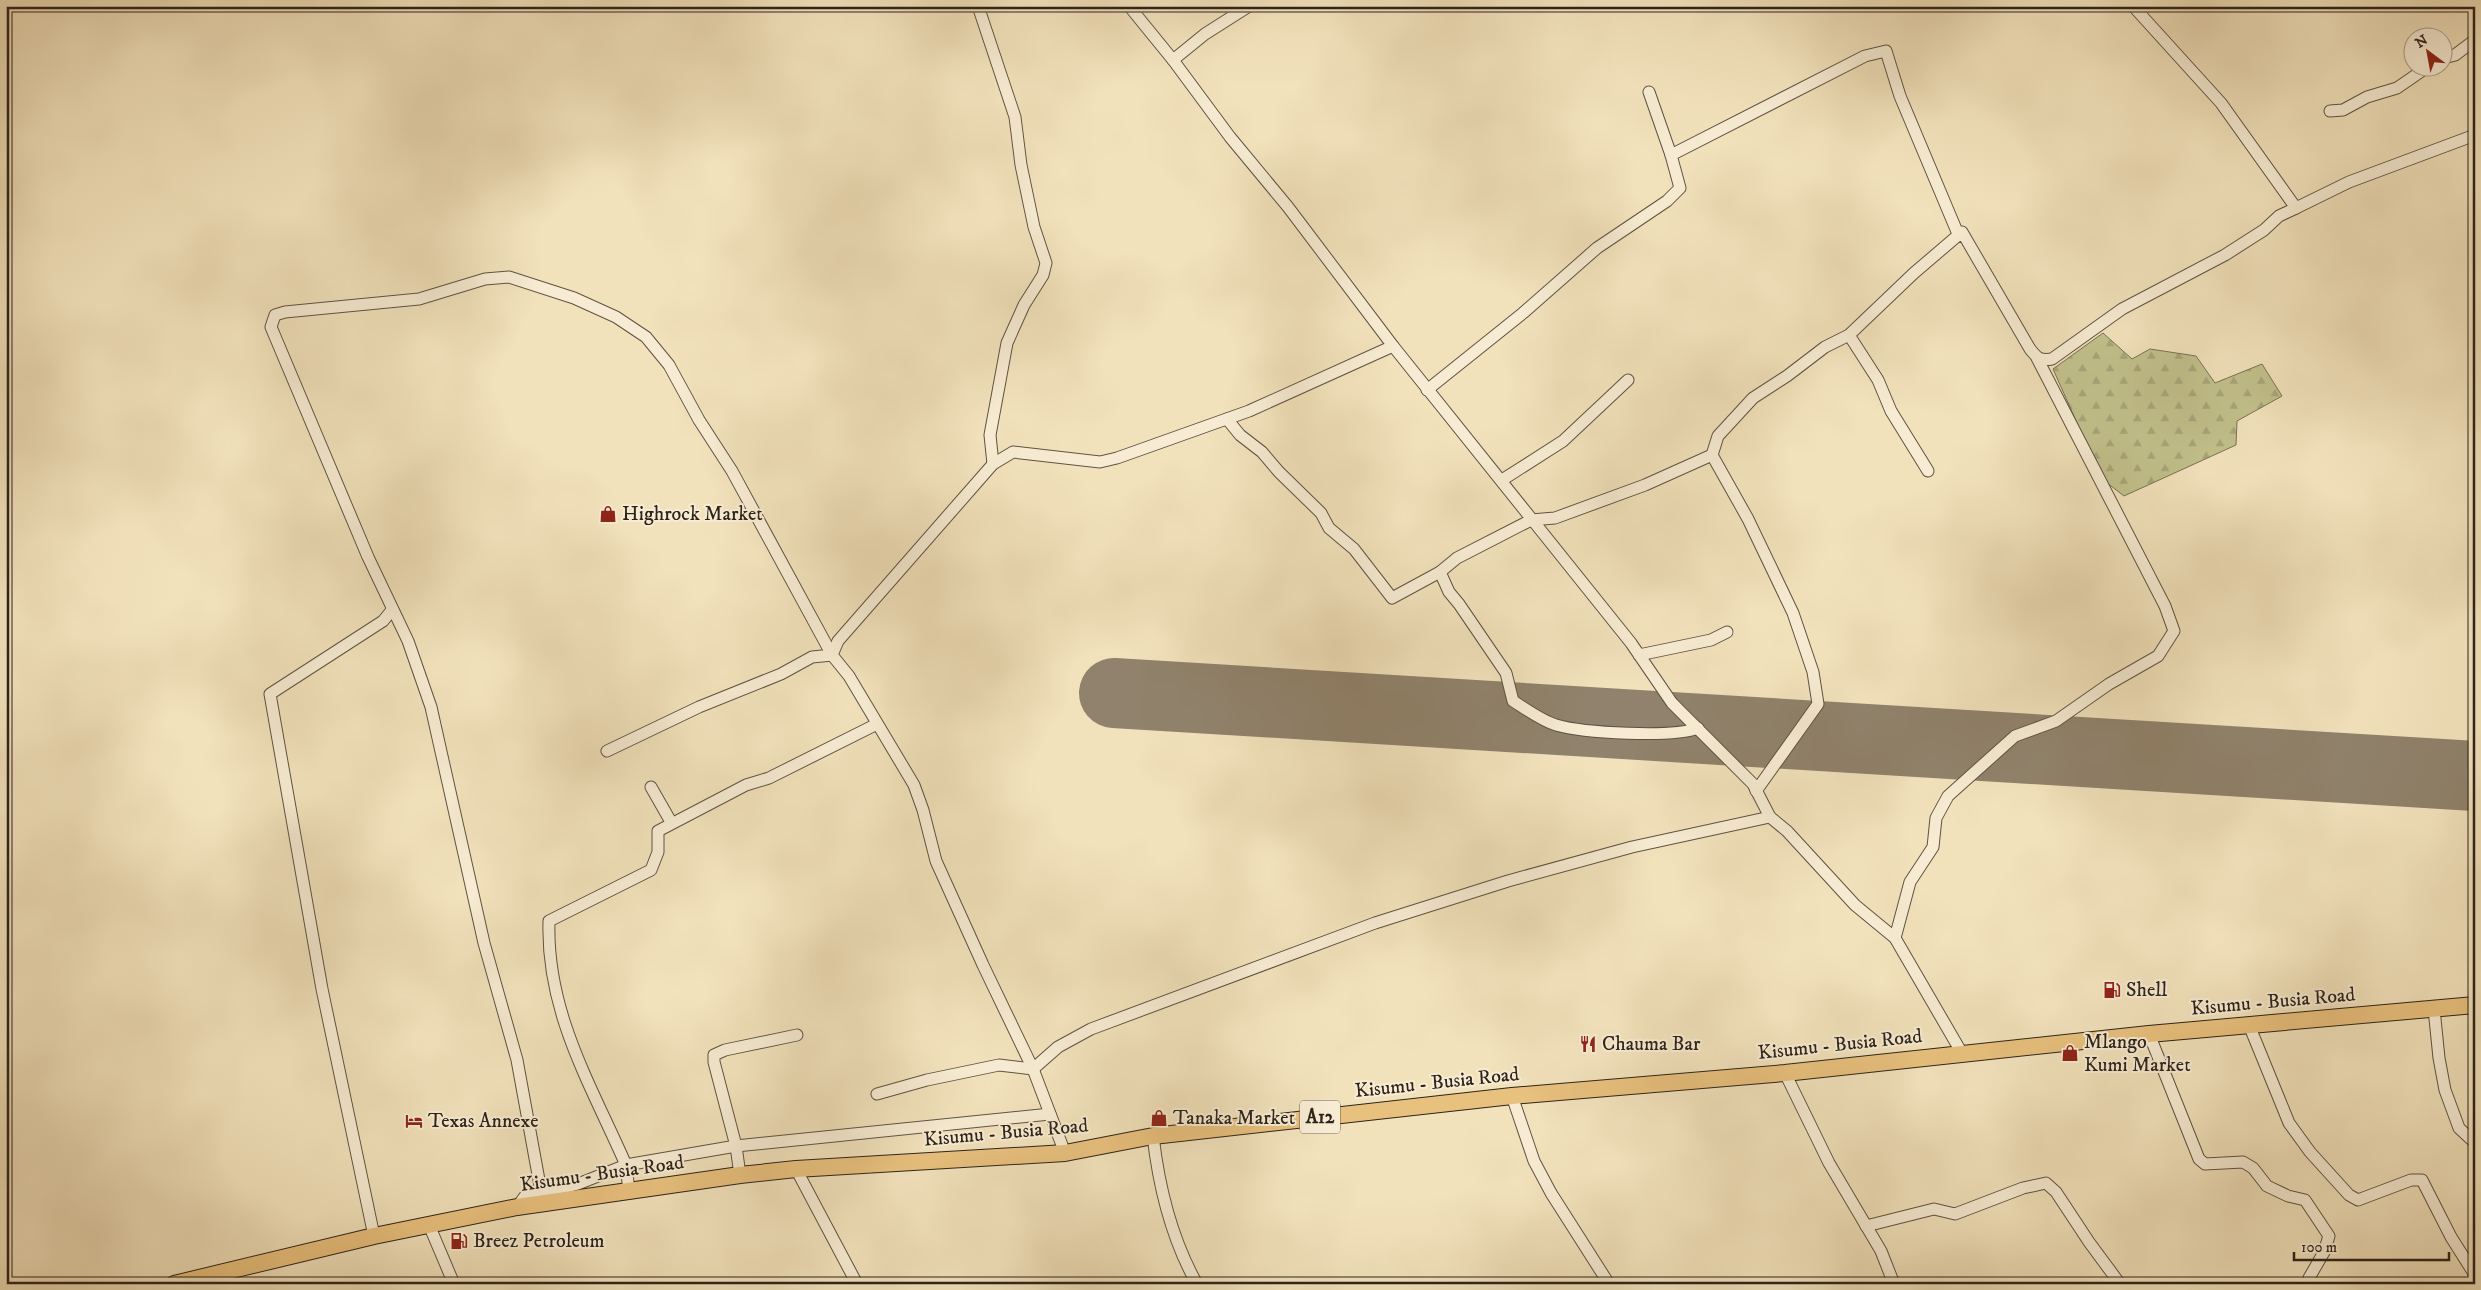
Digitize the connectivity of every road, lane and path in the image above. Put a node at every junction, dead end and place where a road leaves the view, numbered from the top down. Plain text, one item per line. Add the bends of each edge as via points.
1 (978, 6) edge
2 (1129, 6) edge
3 (1249, 6) edge
4 (2133, 6) edge
5 (2475, 40) edge
6 (2454, 55) edge
7 (1173, 60) junction
8 (2412, 78) edge
9 (1649, 92) dead end
10 (2330, 111) dead end
11 (2475, 135) edge
12 (1671, 155) junction
13 (2296, 208) junction
14 (1958, 234) junction
15 (1849, 335) junction
16 (1393, 346) junction
17 (2036, 358) junction
18 (1628, 380) dead end
19 (1427, 390) junction
20 (1227, 419) junction
21 (1712, 455) junction
22 (993, 464) junction
23 (1928, 471) dead end
24 (1502, 480) junction
25 (1531, 520) junction
26 (1440, 572) junction
27 (392, 610) junction
28 (1727, 632) dead end
29 (832, 655) junction
30 (1640, 655) junction
31 (877, 724) junction
32 (1698, 728) junction
33 (607, 751) dead end
34 (651, 787) dead end
35 (1756, 791) junction
36 (1770, 817) junction
37 (671, 822) junction
38 (1894, 938) junction
39 (2475, 1005) edge
40 (2434, 1009) junction
41 (2249, 1025) junction
42 (2150, 1034) junction
43 (798, 1035) dead end
44 (1963, 1054) junction
45 (1033, 1069) junction
46 (1785, 1073) junction
47 (877, 1094) dead end
48 (1512, 1096) junction
49 (1050, 1114) junction
50 (1153, 1136) junction
51 (2475, 1142) edge
52 (736, 1146) junction
53 (1065, 1154) junction
54 (626, 1165) junction
55 (796, 1169) junction
56 (740, 1175) junction
57 (541, 1191) junction
58 (629, 1191) junction
59 (517, 1207) junction
60 (429, 1225) junction
61 (1866, 1226) junction
62 (374, 1236) junction
63 (2475, 1275) edge
64 (174, 1284) edge
65 (454, 1284) edge
66 (857, 1284) edge
67 (1197, 1284) edge
68 (1609, 1284) edge
69 (1894, 1284) edge
70 (2120, 1284) edge
71 (2313, 1284) edge

1 - 22 street via 1015,117 1034,227 1046,263 1043,275 1024,305 1007,343 990,435
2 - 7 street
3 - 7 street via 1205,34
4 - 13 street via 2221,103
5 - 6 street
7 - 16 street
8 - 10 street via 2397,88 2368,97 2343,110
9 - 12 street
11 - 13 street via 2349,182
12 - 14 street via 1865,56 1886,51 1900,96
12 - 19 street via 1680,188 1667,201 1597,248
13 - 17 street via 2279,216 2264,230 2225,255 2122,309 2052,359
14 - 15 street
14 - 17 street via 1962,232 1968,238
15 - 21 street via 1825,347 1753,398 1718,436
15 - 23 street
16 - 19 street
16 - 20 street
17 - 38 street via 2165,606 2174,631 2158,656 2109,684 2056,721 2015,736 1948,796 1936,818 1933,847 1910,882
18 - 24 street via 1563,441
19 - 24 street
20 - 22 street via 1100,462 1013,452
20 - 26 street via 1321,513 1329,528 1354,549 1392,598
21 - 25 street via 1645,485 1556,518
21 - 35 street via 1748,519 1792,613 1813,672 1818,704
22 - 29 street via 838,641
24 - 25 street
25 - 26 street via 1457,558
25 - 30 street
26 - 32 street via 1449,592 1506,673 1512,702 1555,725 1569,727 1653,733
27 - 29 street via 271,327 272,319 285,312 419,298 485,279 509,277 600,310 646,337 659,350 732,471
27 - 57 street via 421,675 436,726 484,943 517,1060
27 - 62 street via 383,621 270,694 322,989
28 - 30 street via 1711,640
29 - 31 street via 849,676
29 - 33 street via 812,657 781,674 699,707
30 - 32 street via 1672,703
31 - 37 street via 769,778 746,784 690,816
31 - 45 street via 914,785 924,810 936,861
32 - 35 street via 1753,784
34 - 37 street
35 - 36 street
36 - 38 street via 1787,831 1855,905
36 - 45 street via 1632,847 1508,881 1375,923 1090,1029 1058,1047
37 - 54 street via 658,831 658,852 651,870 549,921 550,961 562,1021
38 - 44 street
39 - 40 highway, Kisumu - Busia Road / A12
40 - 41 highway, Kisumu - Busia Road / A12
40 - 51 street via 2446,1090 2459,1128
41 - 42 highway, Kisumu - Busia Road / A12
41 - 63 street via 2289,1124 2316,1159 2358,1200 2411,1180 2422,1180
42 - 44 highway, Kisumu - Busia Road / A12
42 - 71 street via 2199,1159 2206,1164 2243,1162 2253,1168 2267,1186 2305,1200 2330,1236 2310,1278
43 - 52 street via 714,1055
44 - 46 highway, Kisumu - Busia Road / A12
45 - 47 street via 999,1065
45 - 49 street
46 - 48 highway, Kisumu - Busia Road / A12
46 - 61 street via 1829,1163
48 - 50 highway, Kisumu - Busia Road / A12
48 - 68 street via 1534,1161
49 - 52 street
49 - 53 street
50 - 53 highway, Kisumu - Busia Road / A12
50 - 67 street via 1163,1198 1178,1247
52 - 54 street
52 - 56 street
53 - 55 highway, Kisumu - Busia Road / A12
54 - 57 street via 578,1184
54 - 58 street
55 - 56 highway, Kisumu - Busia Road / A12
55 - 66 street
56 - 58 highway, Kisumu - Busia Road / A12
57 - 59 street via 528,1192
58 - 59 highway, Kisumu - Busia Road / A12
59 - 60 highway, Kisumu - Busia Road / A12
60 - 62 highway, Kisumu - Busia Road / A12
60 - 65 street
61 - 69 street via 1882,1251
61 - 70 street via 1934,1209 1955,1214 2023,1188 2046,1183 2056,1192
62 - 64 highway, Kisumu - Busia Road / A12

